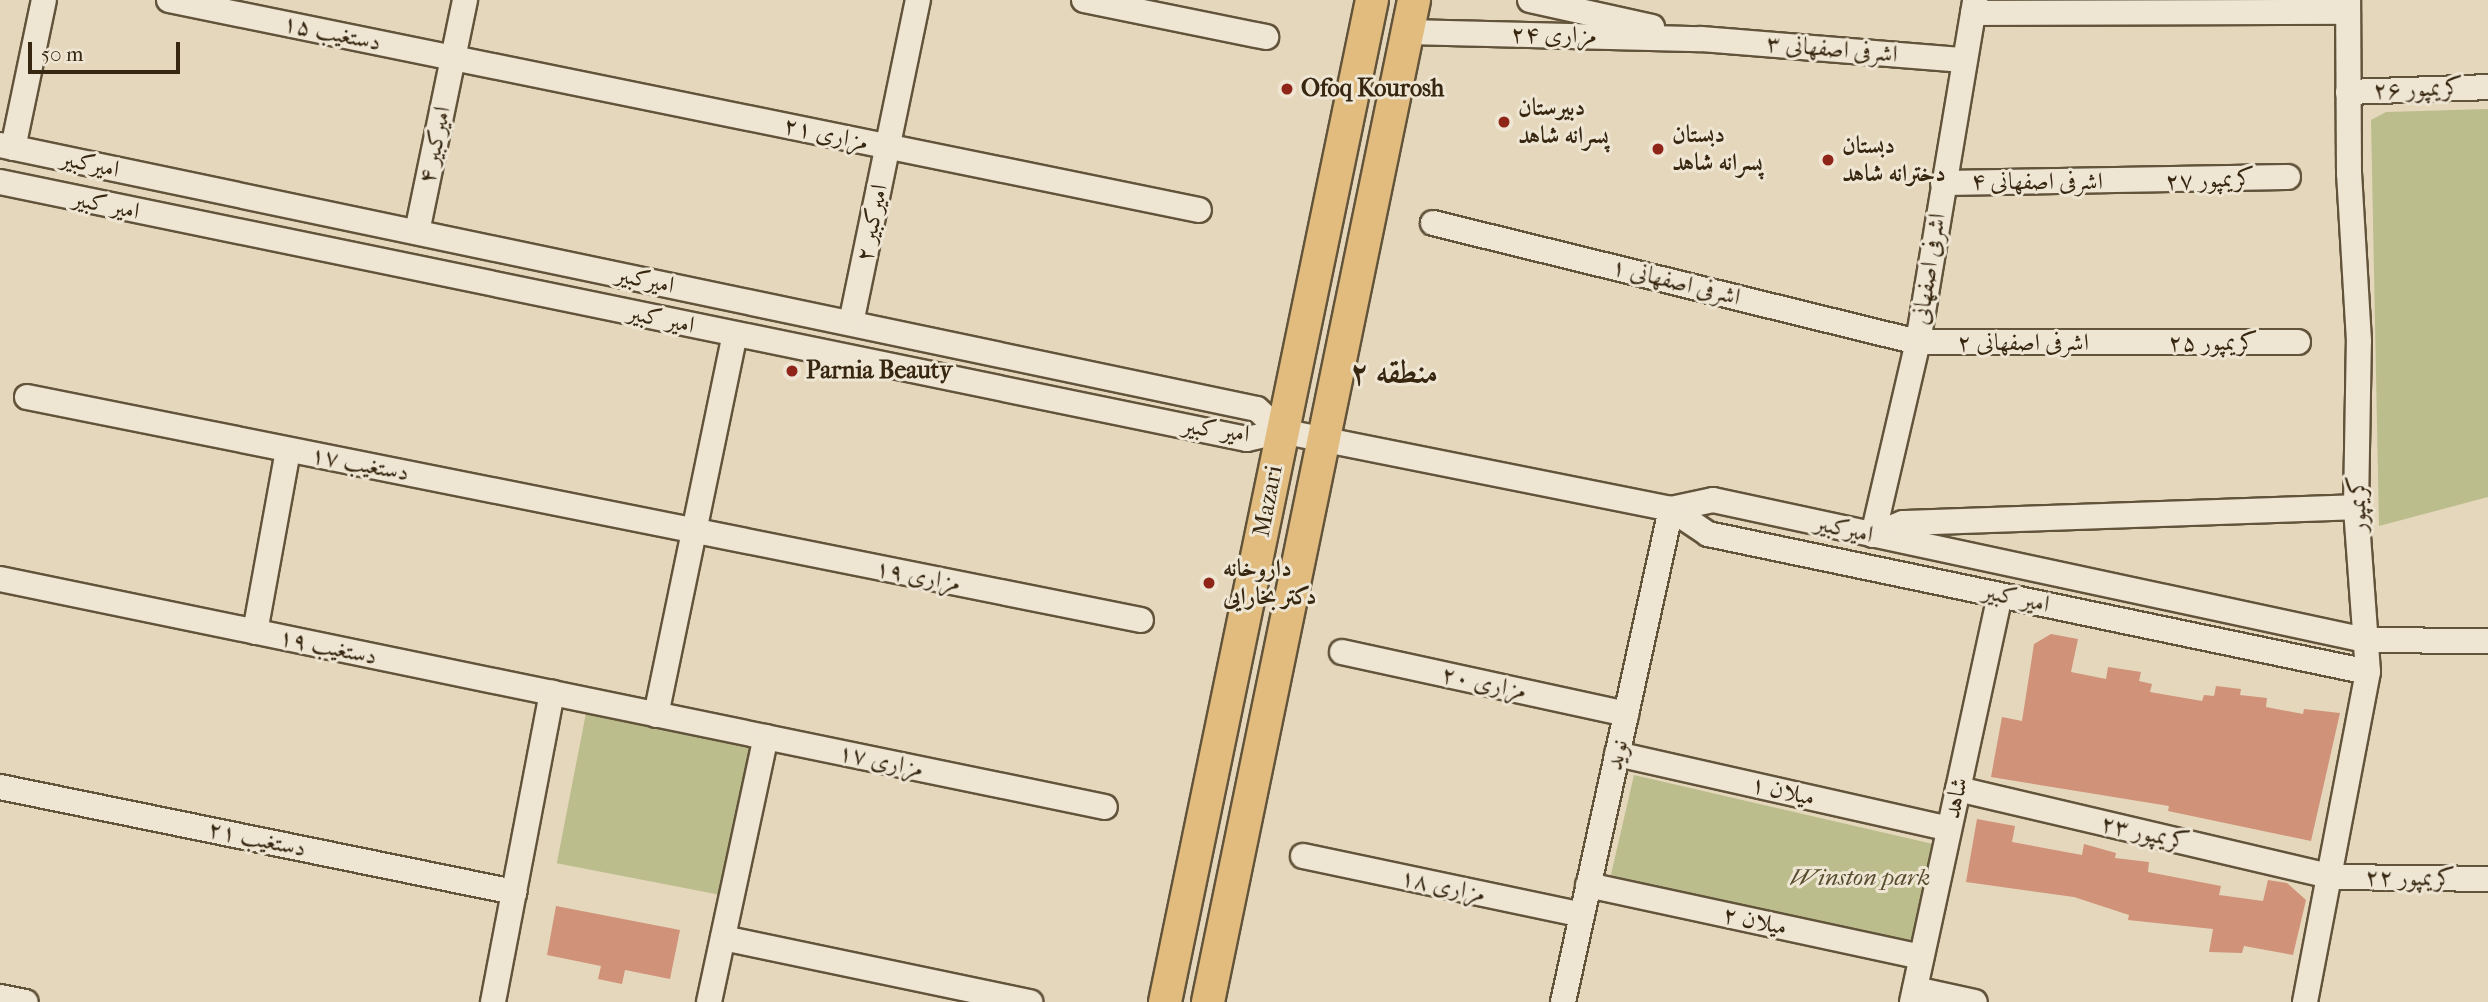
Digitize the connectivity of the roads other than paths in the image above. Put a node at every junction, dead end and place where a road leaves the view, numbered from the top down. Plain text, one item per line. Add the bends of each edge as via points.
1 (44, 0) edge
2 (169, 0) edge
3 (465, 0) edge
4 (918, 0) edge
5 (1372, 0) edge
6 (1414, 0) edge
7 (1530, 0) edge
8 (1099, 2) edge
9 (1974, 6) edge
10 (2348, 6) edge
11 (1407, 32) junction
12 (1266, 37) dead end
13 (1701, 39) junction
14 (453, 58) junction
15 (1964, 60) junction
16 (2488, 87) edge
17 (2348, 92) junction
18 (7, 146) edge
19 (887, 146) junction
20 (2288, 177) dead end
21 (0, 182) edge
22 (2132, 182) joint
23 (1942, 183) junction
24 (245, 196) junction
25 (1199, 210) dead end
26 (1433, 223) dead end
27 (417, 232) junction
28 (235, 233) junction
29 (597, 270) junction
30 (590, 304) junction
31 (851, 323) junction
32 (735, 334) junction
33 (1918, 342) junction
34 (2298, 342) dead end
35 (2128, 343) joint
36 (27, 397) dead end
37 (1281, 432) junction
38 (1322, 440) junction
39 (288, 450) junction
40 (2356, 507) junction
41 (1671, 509) junction
42 (694, 531) junction
43 (1873, 535) junction
44 (0, 579) edge
45 (2000, 595) junction
46 (1141, 620) dead end
47 (256, 632) junction
48 (2365, 640) junction
49 (2488, 641) edge
50 (1342, 653) dead end
51 (2368, 672) junction
52 (552, 693) junction
53 (1626, 714) junction
54 (656, 715) junction
55 (766, 737) junction
56 (1617, 754) junction
57 (0, 787) edge
58 (1958, 789) junction
59 (1105, 807) dead end
60 (1949, 829) junction
61 (1303, 856) dead end
62 (2333, 877) junction
63 (2488, 879) edge
64 (1588, 885) junction
65 (514, 892) junction
66 (1582, 915) junction
67 (723, 938) junction
68 (1921, 957) junction
69 (1913, 995) edge
70 (0, 997) edge
71 (26, 1002) edge
72 (493, 1002) edge
73 (709, 1002) edge
74 (1030, 1002) edge
75 (1165, 1002) edge
76 (1208, 1002) edge
77 (1563, 1002) edge
78 (1975, 1002) edge
79 (2305, 1002) edge

1 - 18 street
2 - 14 street, دستغیب ۱۵
3 - 14 street, امیرکبیر ۴
4 - 19 street, امیرکبیر ۲
5 - 37 main road, Mazari
6 - 11 main road, Mazari
7 - 13 street
8 - 12 street
9 - 10 street via 2163,14
9 - 15 street, اشرفی اصفهانی
10 - 17 street, کریمپور
11 - 13 street, مزاری ۲۴
11 - 38 main road, Mazari
13 - 15 street, اشرفی اصفهانی ۳
14 - 19 street, مزاری ۲۱
14 - 27 street, امیرکبیر ۴
15 - 23 street, اشرفی اصفهانی
16 - 17 street, کریمپور ۲۶
17 - 40 street, کریمپور via 2359,341
18 - 24 street, امیرکبیر
19 - 25 street, مزاری ۲۱
19 - 31 street, امیرکبیر ۲
20 - 22 street, کریمپور ۲۷
21 - 28 street, امیر کبیر
22 - 23 street, اشرفی اصفهانی ۴
23 - 33 street, اشرفی اصفهانی
24 - 27 street, امیرکبیر
24 - 28 street
26 - 33 street, اشرفی اصفهانی ۱
27 - 29 street, امیرکبیر
28 - 30 street, امیر کبیر
29 - 30 street
29 - 31 street, امیرکبیر
30 - 32 street, امیر کبیر
31 - 37 street, امیرکبیر via 1257,409
32 - 37 street, امیر کبیر via 1247,439
32 - 42 street
33 - 35 street, اشرفی اصفهانی ۲
33 - 43 street, اشرفی اصفهانی
34 - 35 street, کریمپور ۲۵
36 - 39 street, دستغیب ۱۷
37 - 38 street, امیر کبیر
37 - 75 main road, Mazari
38 - 41 street, امیرکبیر
38 - 76 main road, Mazari
39 - 42 street, دستغیب ۱۷
39 - 47 street
40 - 43 street via 1903,523
40 - 48 street, کریمپور
41 - 43 street, امیرکبیر via 1713,500
41 - 45 street, امیر کبیر via 1708,534
41 - 53 street, نوید
42 - 46 street, مزاری ۱۹
42 - 54 street
43 - 48 street, امیرکبیر
44 - 47 street, دستغیب ۱۹
45 - 51 street, امیر کبیر
45 - 58 street, شاهد
47 - 52 street, دستغیب ۱۹
48 - 49 street, امیرکبیر
48 - 51 street, کریمپور
50 - 53 street, مزاری ۲۰
51 - 62 street, کریمپور
52 - 54 street, دستغیب ۱۹
52 - 65 street
53 - 56 street, نوید
54 - 55 street, مزاری ۱۷
55 - 59 street, مزاری ۱۷
55 - 67 street
56 - 60 street, میلان ۱
56 - 64 street, نوید
57 - 65 street, دستغیب ۲۱
58 - 60 street, شاهد
58 - 62 street, کریمپور ۲۳
60 - 68 street, شاهد
61 - 66 street, مزاری ۱۸
62 - 63 street, کریمپور ۲۲
62 - 79 street, کریمپور
64 - 66 street, نوید
64 - 68 street, میلان ۲
65 - 72 street
66 - 77 street, نوید
67 - 73 street
67 - 74 street
68 - 69 street, شاهد
69 - 78 street
70 - 71 street

